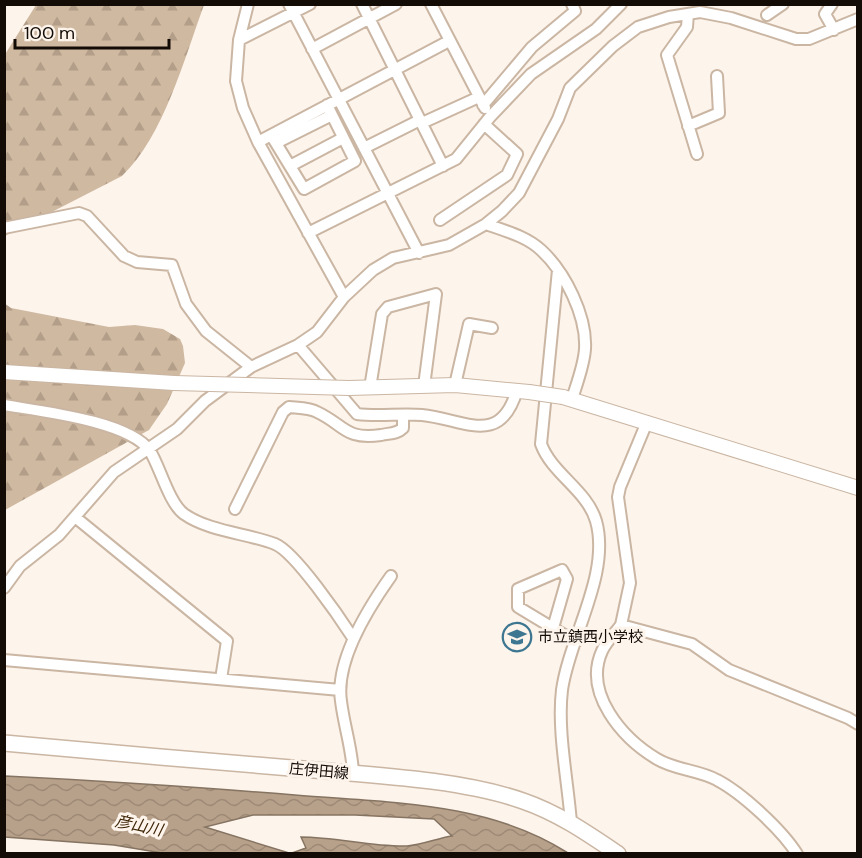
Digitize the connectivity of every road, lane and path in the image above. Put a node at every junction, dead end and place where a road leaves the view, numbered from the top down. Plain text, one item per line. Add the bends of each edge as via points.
1 (248, 4) edge
2 (310, 4) edge
3 (362, 4) edge
4 (396, 4) edge
5 (431, 4) edge
6 (572, 4) edge
7 (621, 4) edge
8 (783, 4) edge
9 (832, 4) edge
10 (291, 9) edge
11 (688, 14) junction
12 (767, 15) dead end
13 (369, 19) junction
14 (858, 20) edge
15 (834, 30) junction
16 (239, 40) junction
17 (449, 40) junction
18 (312, 50) junction
19 (394, 70) junction
20 (717, 76) dead end
21 (338, 99) junction
22 (481, 101) junction
23 (329, 110) junction
24 (487, 121) junction
25 (421, 122) junction
26 (688, 126) junction
27 (343, 138) junction
28 (274, 139) junction
29 (258, 142) junction
30 (364, 148) junction
31 (697, 154) dead end
32 (290, 166) junction
33 (443, 166) junction
34 (388, 194) junction
35 (441, 220) dead end
36 (486, 224) junction
37 (4, 228) edge
38 (308, 233) junction
39 (419, 253) junction
40 (558, 270) junction
41 (344, 297) junction
42 (492, 328) dead end
43 (298, 345) junction
44 (251, 367) junction
45 (4, 372) edge
46 (455, 385) junction
47 (424, 386) junction
48 (369, 388) junction
49 (523, 391) junction
50 (568, 398) junction
51 (4, 405) edge
52 (403, 415) junction
53 (647, 422) junction
54 (149, 449) junction
55 (858, 488) edge
56 (235, 509) dead end
57 (75, 517) junction
58 (391, 576) dead end
59 (4, 588) edge
60 (621, 625) junction
61 (553, 628) junction
62 (353, 638) junction
63 (576, 642) junction
64 (4, 660) edge
65 (221, 680) junction
66 (340, 690) junction
67 (858, 724) edge
68 (4, 743) edge
69 (353, 774) junction
70 (571, 823) junction
71 (618, 854) edge
72 (797, 854) edge

1 - 16 street
2 - 10 street
3 - 13 street
4 - 13 street
5 - 17 street
6 - 22 street via 575,11 532,47
7 - 24 street via 596,29 531,74
8 - 12 street
9 - 15 street via 825,14
10 - 16 street
10 - 18 street
11 - 15 street via 700,12 731,18 796,39
11 - 26 street via 687,27 667,55
11 - 36 street via 638,27 570,88 519,193
13 - 18 street
13 - 19 street
14 - 15 street
16 - 29 street via 236,81
17 - 19 street
17 - 22 street
18 - 21 street
19 - 21 street
19 - 25 street
20 - 26 street via 719,113
21 - 23 street
21 - 30 street
22 - 24 street
22 - 25 street
23 - 27 street
23 - 28 street
24 - 33 street via 456,159
24 - 35 street via 517,154 507,174
25 - 30 street
25 - 33 street
26 - 31 street
27 - 32 street
27 - 32 street via 355,161 304,189
28 - 29 street
28 - 32 street
29 - 38 street
30 - 34 street
33 - 34 street
34 - 38 street
34 - 39 street
36 - 39 street via 449,245
36 - 40 street via 540,249
37 - 44 street via 79,213 87,216 124,256 137,262 171,265 186,304 206,331
38 - 41 street
39 - 41 street via 393,258 373,270
40 - 50 street via 585,328 585,351
40 - 63 street via 541,444 561,475 590,505 600,542 597,568
41 - 43 street via 317,332
42 - 46 street via 469,324
43 - 44 street
43 - 52 street via 357,414
44 - 54 street via 205,400 177,429
45 - 48 street, bridge via 174,383
46 - 47 street
46 - 49 street
47 - 48 street
47 - 48 street via 436,294 388,307 381,314
49 - 50 street, bridge
49 - 52 street via 503,417 492,425 477,428 442,418
50 - 53 street
51 - 54 street via 109,426
52 - 56 street via 399,432 372,436 342,430 316,411 289,407
53 - 55 street
53 - 60 street via 618,497 630,583
54 - 57 street via 114,472
54 - 62 street via 182,513 278,545 291,556
57 - 59 street via 20,566
57 - 65 street via 227,641
58 - 62 street
60 - 67 street via 692,644 729,670
60 - 72 street via 602,651 596,678 607,712 656,759 716,779 770,820
61 - 61 street via 518,608 518,589 562,570 567,579
61 - 63 street
62 - 66 street
63 - 70 street via 562,690
64 - 65 street
65 - 66 street
66 - 69 street
68 - 69 main road, 庄伊田線
69 - 70 main road, 庄伊田線 via 487,792 521,800
70 - 71 main road, 庄伊田線

